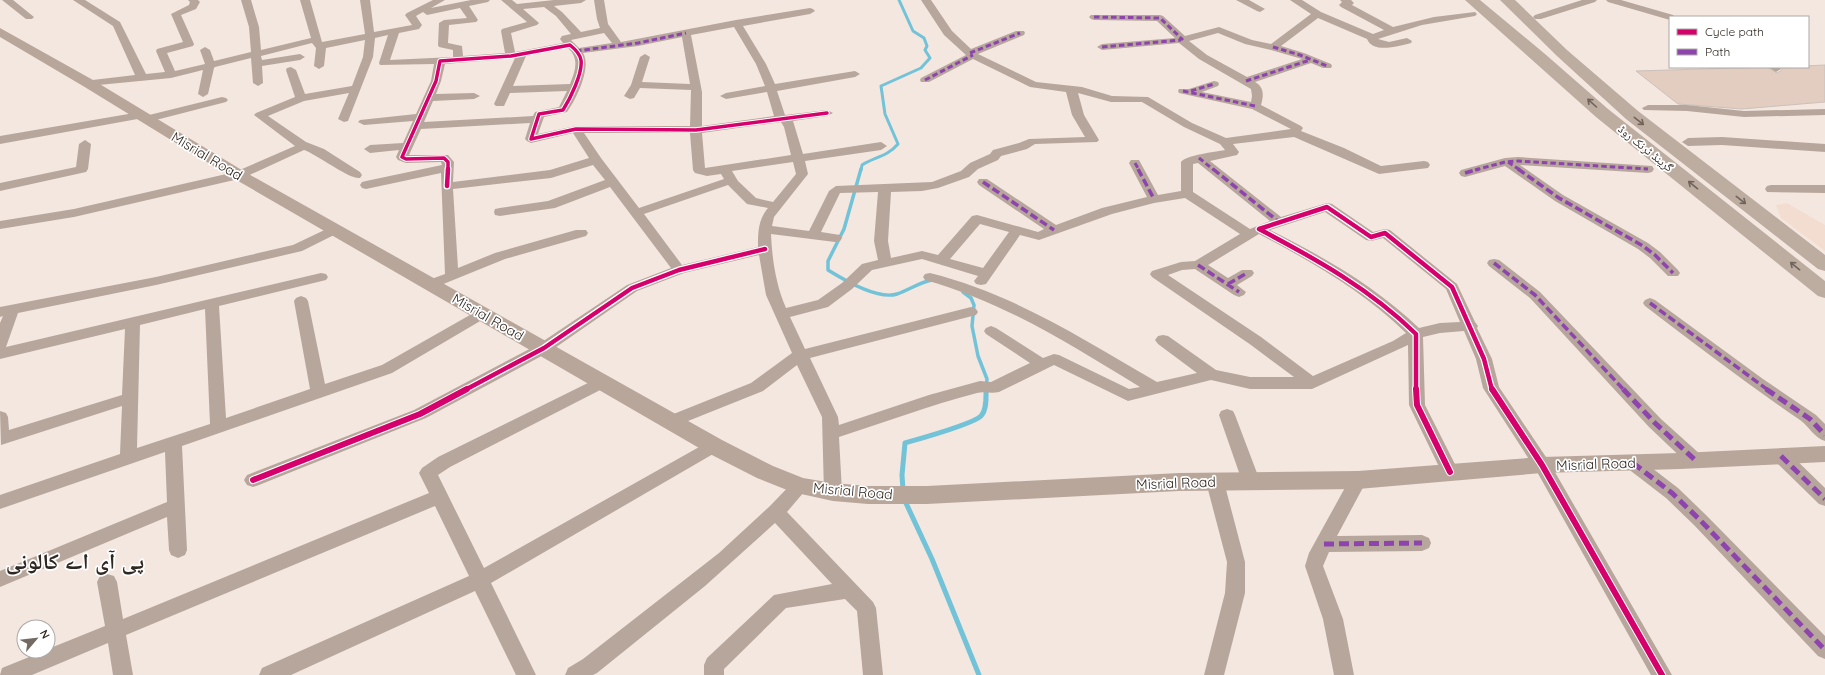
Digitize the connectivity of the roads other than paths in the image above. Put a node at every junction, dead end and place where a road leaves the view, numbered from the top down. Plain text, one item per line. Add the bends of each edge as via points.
1 (8, 0) edge
2 (78, 0) edge
3 (194, 0) edge
4 (246, 0) edge
5 (305, 0) edge
6 (365, 0) edge
7 (440, 0) edge
8 (485, 0) edge
9 (506, 0) edge
10 (581, 0) edge
11 (599, 0) edge
12 (926, 0) edge
13 (1241, 0) edge
14 (1295, 0) edge
15 (1345, 0) edge
16 (1480, 0) edge
17 (1497, 0) edge
18 (1507, 0) edge
19 (1592, 0) edge
20 (1611, 0) edge
21 (546, 4) junction
22 (463, 5) junction
23 (515, 7) junction
24 (1472, 7) edge
25 (1260, 9) dead end
26 (810, 11) dead end
27 (1318, 14) junction
28 (410, 15) junction
29 (29, 17) dead end
30 (1094, 17) dead end
31 (1538, 17) dead end
32 (1669, 17) edge
33 (736, 23) junction
34 (606, 29) junction
35 (1391, 30) junction
36 (0, 32) edge
37 (394, 32) junction
38 (686, 33) junction
39 (1020, 33) dead end
40 (578, 35) junction
41 (370, 37) junction
42 (1373, 38) junction
43 (1182, 40) junction
44 (1407, 41) dead end
45 (319, 42) junction
46 (619, 46) junction
47 (1102, 47) dead end
48 (1272, 47) junction
49 (573, 48) junction
50 (205, 50) dead end
51 (1562, 53) junction
52 (971, 54) junction
53 (517, 55) junction
54 (300, 56) dead end
55 (645, 57) dead end
56 (1540, 57) junction
57 (458, 59) junction
58 (257, 60) junction
59 (1310, 60) junction
60 (440, 61) junction
61 (210, 66) junction
62 (319, 66) dead end
63 (1327, 66) dead end
64 (291, 70) dead end
65 (855, 74) dead end
66 (170, 75) junction
67 (142, 78) junction
68 (925, 80) dead end
69 (1246, 81) junction
70 (88, 83) junction
71 (258, 83) dead end
72 (1214, 84) dead end
73 (636, 85) junction
74 (573, 87) junction
75 (696, 87) junction
76 (356, 88) junction
77 (771, 88) junction
78 (1071, 89) junction
79 (505, 90) junction
80 (203, 94) dead end
81 (474, 96) dead end
82 (630, 96) dead end
83 (726, 96) dead end
84 (301, 98) junction
85 (429, 98) junction
86 (222, 100) dead end
87 (500, 104) dead end
88 (1255, 106) junction
89 (1648, 108) dead end
90 (826, 112) dead end
91 (1825, 112) edge
92 (144, 117) junction
93 (344, 119) dead end
94 (537, 119) junction
95 (784, 119) junction
96 (364, 122) dead end
97 (419, 122) junction
98 (576, 129) junction
99 (696, 130) junction
100 (1295, 134) junction
101 (0, 140) edge
102 (1224, 142) junction
103 (1688, 142) dead end
104 (85, 144) dead end
105 (302, 145) junction
106 (407, 146) junction
107 (881, 146) dead end
108 (1825, 148) edge
109 (370, 149) dead end
110 (798, 158) junction
111 (1199, 158) junction
112 (596, 160) junction
113 (1508, 162) junction
114 (1135, 163) dead end
115 (1424, 165) dead end
116 (448, 168) junction
117 (723, 169) junction
118 (1648, 169) dead end
119 (1465, 173) dead end
120 (356, 175) dead end
121 (239, 176) junction
122 (732, 180) junction
123 (612, 182) junction
124 (983, 182) dead end
125 (366, 185) dead end
126 (447, 186) junction
127 (0, 187) edge
128 (885, 188) junction
129 (1771, 189) dead end
130 (1825, 189) edge
131 (1187, 194) junction
132 (1154, 199) junction
133 (775, 206) junction
134 (500, 212) dead end
135 (635, 213) junction
136 (1279, 222) junction
137 (0, 225) edge
138 (764, 229) junction
139 (335, 230) junction
140 (1017, 230) junction
141 (1054, 230) junction
142 (1254, 231) junction
143 (581, 233) dead end
144 (813, 235) junction
145 (835, 238) dead end
146 (766, 249) junction
147 (941, 260) junction
148 (885, 262) junction
149 (1494, 263) dead end
150 (1198, 264) junction
151 (1825, 266) edge
152 (678, 270) junction
153 (1247, 273) dead end
154 (1673, 273) dead end
155 (987, 274) junction
156 (452, 276) junction
157 (321, 277) dead end
158 (930, 277) dead end
159 (431, 284) junction
160 (1228, 284) junction
161 (973, 290) junction
162 (1825, 291) edge
163 (1239, 292) dead end
164 (301, 301) dead end
165 (1650, 303) dead end
166 (212, 304) junction
167 (6, 311) edge
168 (971, 312) dead end
169 (482, 314) junction
170 (780, 314) junction
171 (133, 322) junction
172 (1471, 326) junction
173 (991, 332) dead end
174 (1416, 334) junction
175 (1163, 340) dead end
176 (0, 345) edge
177 (544, 348) junction
178 (0, 354) edge
179 (800, 355) junction
180 (1042, 364) junction
181 (1211, 375) junction
182 (602, 382) junction
183 (1312, 383) junction
184 (1154, 388) junction
185 (319, 392) junction
186 (130, 398) junction
187 (1227, 415) dead end
188 (0, 417) edge
189 (672, 421) junction
190 (218, 428) junction
191 (832, 433) junction
192 (1825, 435) edge
193 (1, 439) edge
194 (174, 443) junction
195 (714, 446) junction
196 (1825, 454) edge
197 (1781, 456) junction
198 (128, 459) junction
199 (1695, 460) junction
200 (1633, 463) junction
201 (1542, 465) junction
202 (1450, 472) junction
203 (253, 480) dead end
204 (1358, 480) junction
205 (1251, 481) junction
206 (1215, 482) junction
207 (800, 486) junction
208 (833, 492) junction
209 (440, 496) junction
210 (1825, 499) edge
211 (0, 502) edge
212 (176, 506) junction
213 (776, 512) junction
214 (1422, 543) dead end
215 (1324, 544) junction
216 (178, 550) dead end
217 (0, 578) edge
218 (480, 580) junction
219 (107, 582) dead end
220 (848, 590) junction
221 (115, 631) junction
222 (1825, 650) edge
223 (9, 675) edge
224 (123, 675) edge
225 (269, 675) edge
226 (526, 675) edge
227 (575, 675) edge
228 (714, 675) edge
229 (873, 675) edge
230 (1214, 675) edge
231 (1344, 675) edge
232 (1662, 675) edge

1 - 29 street
2 - 67 street via 117,24
3 - 66 street via 193,7 176,14 189,44 161,51
4 - 58 street via 254,27
5 - 45 street
6 - 41 street
7 - 28 street
8 - 22 street
9 - 23 street
10 - 21 street
11 - 34 street via 603,7 601,15
12 - 52 street via 948,32
13 - 25 street
14 - 27 street
15 - 35 street via 1348,3 1344,6
16 - 56 highway
17 - 51 highway
18 - 51 highway, گرینڈ ٹرنک روڈ
19 - 31 street
20 - 32 street
21 - 23 street
21 - 40 street
22 - 28 street
22 - 57 street via 473,20 444,23 443,45 458,48
23 - 53 street via 534,23 506,31
24 - 35 street
24 - 56 highway, گرینڈ ٹرنک روڈ
26 - 33 street
27 - 42 street
27 - 48 street
28 - 37 street via 417,25
30 - 43 street via 1161,18
33 - 38 street
33 - 77 street via 761,64
34 - 40 street
34 - 46 street
35 - 42 street
36 - 70 main road, Misrial Road
37 - 41 street
37 - 60 street via 384,63
38 - 46 street
38 - 75 street
39 - 52 street
40 - 49 street via 566,38
41 - 45 street
41 - 76 street via 366,61
42 - 44 street via 1372,40 1384,46
43 - 47 street
43 - 48 street via 1219,30 1249,42
43 - 69 street via 1203,57
45 - 58 street
45 - 62 street
46 - 49 street
48 - 59 street
49 - 53 street
49 - 74 street via 581,60 580,71
50 - 61 street
51 -> 151 highway, گرینڈ ٹرنک روڈ via 1632,116
52 - 68 street
52 - 78 street via 1034,85
53 - 57 street
53 - 79 street
54 - 58 street
55 - 73 street
162 -> 56 highway, گرینڈ ٹرنک روڈ via 1602,112
57 - 60 street
58 - 61 street
58 - 71 street
59 - 63 street
59 - 69 street
60 - 85 street
61 - 66 street
61 - 80 street
64 - 84 street
65 - 77 street
66 - 67 street
67 - 70 street
69 - 88 street via 1256,87 1258,96
70 - 92 main road, Misrial Road
72 - 88 street via 1186,91
73 - 75 street
73 - 82 street
74 - 79 street
74 - 94 street via 562,110 542,112
75 - 99 street
76 - 84 street
76 - 93 street
77 - 83 street
77 - 95 street
78 - 102 street via 1111,99 1144,99 1188,125
78 - 128 street via 1078,115 1093,140 1033,141 997,153 965,174 934,185
79 - 87 street
81 - 85 street
84 - 105 street via 260,115
85 - 97 street
86 - 92 street
88 - 100 street via 1297,128
89 - 91 street via 1687,108 1744,114
90 - 95 street
92 - 101 street
92 - 121 main road, Misrial Road
94 - 97 street
94 - 98 street via 531,139
95 - 99 street
95 - 110 street
96 - 97 street
97 - 106 street
98 - 99 street
98 - 112 street
99 - 117 street via 699,170 707,172
100 - 102 street
100 - 115 street via 1340,151 1379,170
102 - 111 street via 1233,152
103 - 108 street via 1722,141
104 - 127 street via 82,169
105 - 120 street via 320,152
105 - 121 street
106 - 109 street
106 - 116 street via 403,158 444,158
107 - 110 street
110 - 117 street
110 - 133 street via 802,174
111 - 131 street via 1187,162
111 - 136 street
112 - 123 street
112 - 126 street via 551,174
113 - 118 street
113 - 119 street
113 - 154 street via 1559,198 1643,246 1656,255
114 - 132 street
116 - 125 street
116 - 126 street
117 - 122 street
121 - 137 street via 74,213
121 - 139 main road, Misrial Road
122 - 133 street via 752,201
122 - 135 street
123 - 134 street via 550,205
123 - 135 street
124 - 141 street
126 - 156 street
128 - 144 street via 835,191
128 - 148 street via 881,241
129 - 130 street
131 - 132 street
131 - 142 street
132 - 141 street via 1108,211
133 - 138 street via 768,216
135 - 152 street
136 - 142 street
136 - 172 street via 1326,207 1370,237 1385,233 1452,287
138 - 144 street
138 - 146 street
139 - 159 main road, Misrial Road
139 - 167 street via 296,248 156,281
140 - 141 street via 1039,236
140 - 147 street via 980,219 975,220
140 - 155 street
142 - 150 street
142 - 174 street via 1347,278 1388,308
143 - 156 street via 500,256
144 - 145 street
146 - 152 street
146 - 170 street via 773,295
147 - 148 street via 922,255
147 - 155 street
148 - 170 street via 867,267 823,304
149 - 199 street via 1535,295 1655,423
150 - 160 street
150 - 183 street via 1181,266 1157,274 1256,341
152 - 177 street via 632,288
153 - 160 street
155 - 161 street
156 - 159 street
157 - 166 street
158 - 161 street
159 - 169 main road, Misrial Road
160 - 163 street
161 - 184 street via 1043,323
164 - 185 street
165 - 192 street via 1762,387 1810,419
166 - 171 street
166 - 190 street
167 - 176 street
168 - 179 street
169 - 177 main road, Misrial Road
169 - 185 street via 387,369
170 - 179 street
171 - 178 street
171 - 186 street
172 - 174 street via 1440,328
172 - 201 street via 1484,359 1491,388
173 - 180 street
174 - 183 street via 1398,345
174 - 202 street via 1417,405
175 - 181 street
177 - 182 main road, Misrial Road
177 - 203 street via 420,414
179 - 189 street via 757,387
179 - 191 street via 830,417
180 - 184 street via 1054,359 1128,395
180 - 191 street via 987,388 929,400
181 - 183 street via 1250,383
181 - 184 street
182 - 189 main road, Misrial Road
182 - 209 street via 428,472
185 - 190 street
186 - 193 street
186 - 198 street
187 - 205 street
188 - 193 street
189 - 195 main road, Misrial Road
190 - 194 street
191 - 208 street
194 - 198 street
194 - 212 street
195 - 207 main road, Misrial Road via 765,472
195 - 218 street
196 - 197 main road, Misrial Road
197 - 199 main road, Misrial Road
197 - 210 street
198 - 211 street
199 - 200 main road, Misrial Road
200 - 201 main road, Misrial Road
200 - 222 street via 1672,493 1700,520
201 - 202 main road, Misrial Road
201 - 232 street
202 - 204 main road, Misrial Road
204 - 205 main road, Misrial Road
204 - 215 street
205 - 206 main road, Misrial Road
206 - 208 main road, Misrial Road via 927,495
206 - 230 street via 1236,562 1235,593
207 - 208 main road, Misrial Road
207 - 213 street
209 - 218 street
209 - 221 street
212 - 216 street
212 - 217 street
213 - 220 street
213 - 227 street via 729,557
214 - 215 street
215 - 231 street via 1314,566 1333,619
218 - 225 street
218 - 226 street
219 - 221 street
220 - 228 street via 781,601 714,665
220 - 229 street via 866,608
221 - 223 street
221 - 224 street

